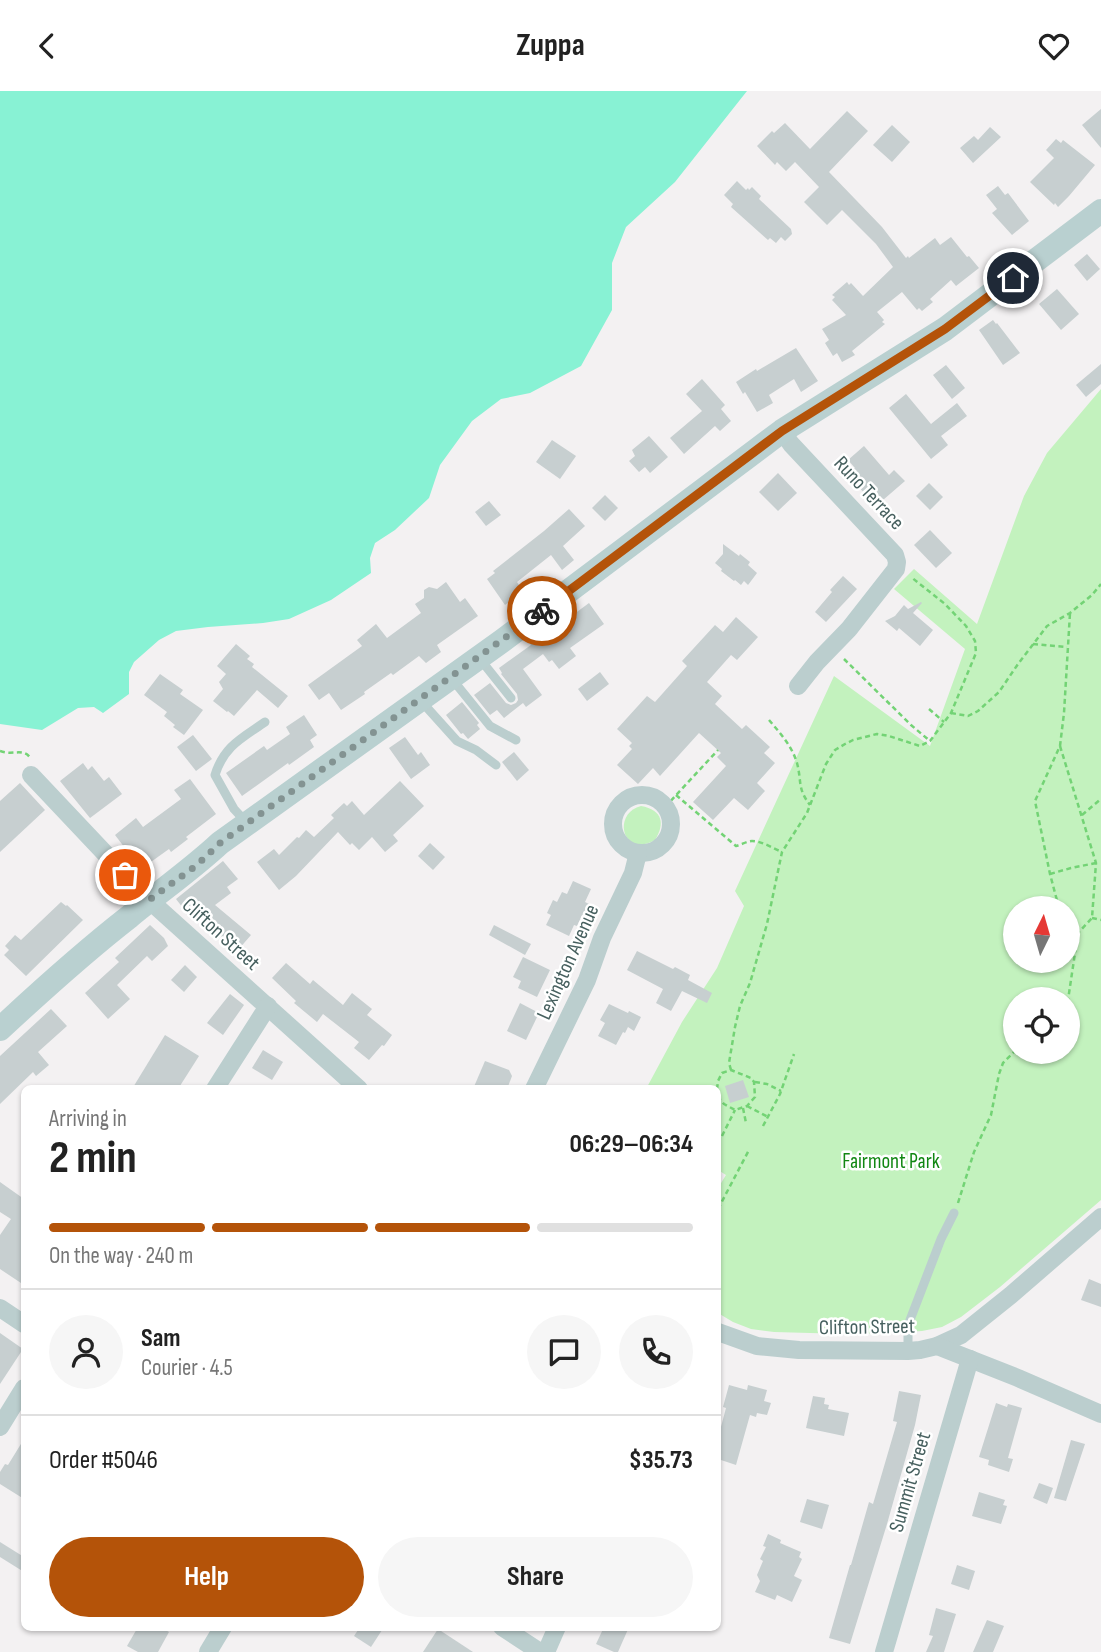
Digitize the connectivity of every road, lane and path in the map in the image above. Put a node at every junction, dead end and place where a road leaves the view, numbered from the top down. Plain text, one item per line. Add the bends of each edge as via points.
1 (1101, 211) edge
2 (782, 431) junction
3 (896, 569) junction
4 (1101, 584) edge
5 (1070, 613) junction
6 (1032, 644) junction
7 (1067, 647) junction
8 (832, 648) junction
9 (479, 657) junction
10 (450, 678) junction
11 (798, 686) dead end
12 (511, 698) dead end
13 (419, 700) junction
14 (929, 709) dead end
15 (951, 713) junction
16 (769, 720) dead end
17 (265, 722) dead end
18 (944, 722) junction
19 (516, 740) dead end
20 (930, 741) junction
21 (1060, 746) junction
22 (718, 750) dead end
23 (0, 751) edge
24 (496, 765) dead end
25 (32, 769) joint
26 (1101, 799) edge
27 (671, 801) junction
28 (810, 805) junction
29 (1082, 815) junction
30 (248, 823) junction
31 (782, 852) junction
32 (638, 853) junction
33 (1096, 863) junction
34 (1050, 874) junction
35 (144, 895) junction
36 (1056, 896) edge
37 (1092, 918) junction
38 (1101, 921) edge
39 (1080, 932) edge
40 (268, 1006) junction
41 (0, 1029) edge
42 (794, 1054) dead end
43 (1003, 1063) edge
44 (731, 1070) junction
45 (754, 1082) junction
46 (218, 1085) edge
47 (355, 1085) edge
48 (536, 1085) edge
49 (718, 1085) edge
50 (781, 1091) junction
51 (721, 1100) edge
52 (745, 1107) junction
53 (735, 1110) junction
54 (768, 1117) junction
55 (746, 1123) dead end
56 (763, 1126) dead end
57 (722, 1136) dead end
58 (749, 1150) dead end
59 (721, 1203) edge
60 (954, 1213) joint
61 (1101, 1217) edge
62 (0, 1308) edge
63 (21, 1322) edge
64 (721, 1333) edge
65 (937, 1346) junction
66 (908, 1351) junction
67 (970, 1359) junction
68 (21, 1393) edge
69 (1101, 1414) edge
70 (0, 1427) edge
71 (221, 1631) edge
72 (508, 1631) edge
73 (555, 1631) edge
74 (208, 1652) edge
75 (540, 1652) edge
76 (546, 1652) edge
77 (884, 1652) edge

1 - 2 main road via 945,329
2 - 3 street, Runo Terrace via 895,555
2 - 9 main road
3 - 8 street
3 - 15 path via 945,604 975,641 976,653
4 - 5 path
5 - 6 path via 1046,626
5 - 7 path
6 - 7 path
6 - 15 path via 985,705 968,716
7 - 21 path
8 - 11 street
8 - 20 path
9 - 10 main road
9 - 12 lane
10 - 13 main road
10 - 19 lane via 490,726
13 - 24 lane via 457,741
13 - 30 main road
14 - 18 path
15 - 18 path
16 - 28 path via 797,761 801,794
17 - 30 lane via 230,745 215,775 234,809
18 - 20 path
20 - 28 path via 920,746 877,734 845,744 826,764
21 - 29 path
21 - 34 path via 1035,801
22 - 27 path
23 - 25 path via 29,755
25 - 35 street, Clifton Street
26 - 29 path
27 - 31 path via 736,846 755,841
27 - 32 street via 670,833 665,842 658,849
27 - 32 street via 637,796 620,806 614,822 617,839
28 - 31 path
29 - 33 path
30 - 35 main road via 197,865
31 - 44 path via 764,934 737,1017
32 - 48 street, Lexington Avenue via 593,966
33 - 34 path
33 - 37 path
34 - 36 path
35 - 40 street, Clifton Street
35 - 41 main road
37 - 38 path
37 - 39 path
40 - 46 street
40 - 47 street, Clifton Street
42 - 50 path
43 - 60 path via 991,1115
44 - 45 path
44 - 49 path via 722,1073
45 - 50 path
45 - 52 path via 755,1097
50 - 54 path
51 - 53 path
52 - 53 path
52 - 54 path
52 - 55 path
53 - 57 path
54 - 56 path
58 - 59 path
60 - 66 lane via 910,1320
61 - 65 street, Clifton Street via 970,1328
62 - 63 street
64 - 66 street, Clifton Street via 757,1346
65 - 66 street, Clifton Street
65 - 67 street
67 - 69 street
67 - 77 street, Summit Street
68 - 70 street
71 - 74 street
72 - 75 street
73 - 76 street

